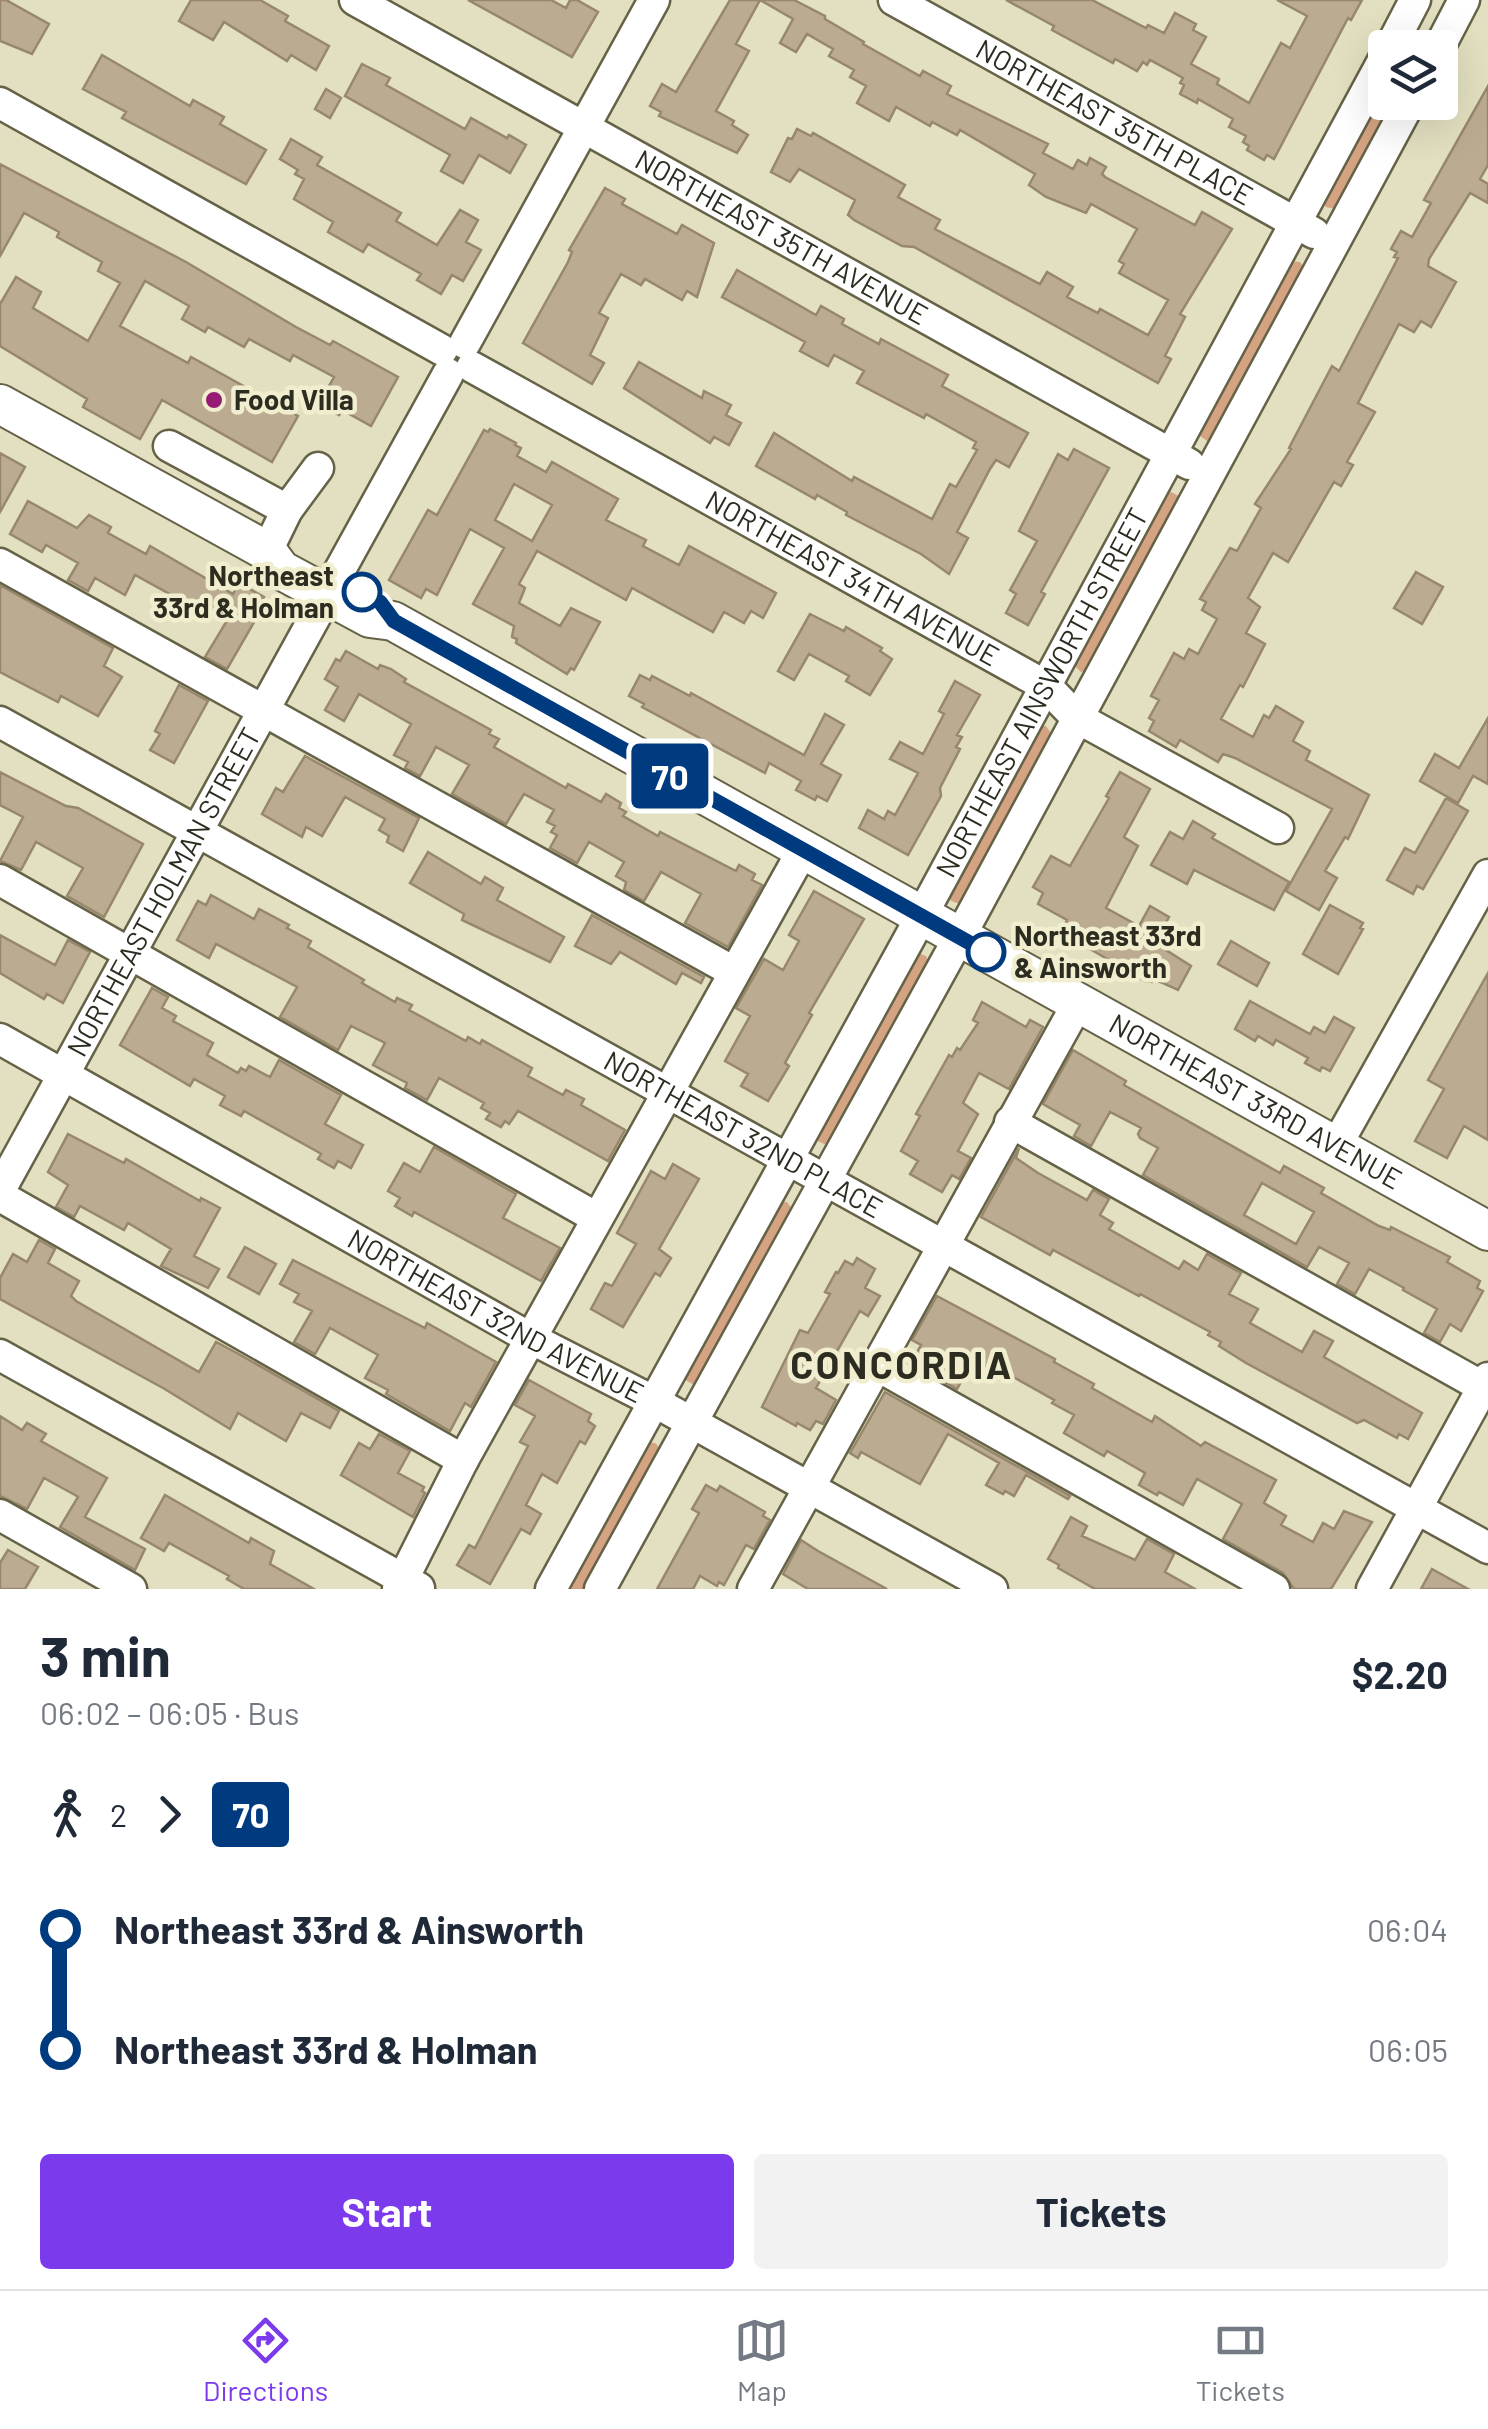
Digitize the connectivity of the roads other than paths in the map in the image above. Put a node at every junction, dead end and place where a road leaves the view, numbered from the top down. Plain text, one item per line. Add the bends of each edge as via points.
1 (354, 0) edge
2 (654, 0) edge
3 (894, 0) edge
4 (1416, 0) edge
5 (1452, 4) edge
6 (1400, 30) edge
7 (1444, 30) edge
8 (1368, 89) edge
9 (0, 103) edge
10 (1400, 120) edge
11 (584, 128) junction
12 (1296, 223) junction
13 (1334, 244) junction
14 (457, 358) junction
15 (0, 404) edge
16 (169, 446) dead end
17 (1172, 455) junction
18 (318, 468) dead end
19 (1210, 476) junction
20 (239, 484) junction
21 (287, 510) junction
22 (218, 524) junction
23 (267, 551) junction
24 (0, 564) edge
25 (332, 586) junction
26 (1046, 686) junction
27 (264, 710) junction
28 (1076, 717) junction
29 (0, 722) edge
30 (1278, 828) dead end
31 (197, 832) junction
32 (802, 850) junction
33 (1488, 875) edge
34 (0, 880) edge
35 (922, 916) junction
36 (959, 937) junction
37 (131, 952) junction
38 (734, 972) junction
39 (1078, 1003) junction
40 (0, 1039) edge
41 (64, 1074) junction
42 (668, 1093) junction
43 (1010, 1122) junction
44 (1336, 1146) junction
45 (789, 1160) junction
46 (825, 1180) junction
47 (0, 1193) edge
48 (597, 1218) junction
49 (1488, 1230) edge
50 (942, 1245) junction
51 (530, 1338) junction
52 (0, 1355) edge
53 (876, 1365) junction
54 (1486, 1385) edge
55 (655, 1402) junction
56 (692, 1422) junction
57 (463, 1460) junction
58 (809, 1488) junction
59 (1416, 1508) junction
60 (0, 1514) edge
61 (1488, 1548) edge
62 (408, 1586) edge
63 (131, 1589) edge
64 (551, 1589) edge
65 (600, 1589) edge
66 (754, 1589) edge
67 (992, 1589) edge
68 (1274, 1589) edge
69 (1372, 1589) edge

1 - 11 street, NORTHEAST 35TH AVENUE
2 - 11 street, NORTHEAST HOLMAN STREET
3 - 12 street, NORTHEAST 35TH PLACE
4 - 6 street
5 - 7 street
8 - 12 street, NORTHEAST AINSWORTH STREET
9 - 14 street, NORTHEAST 34TH AVENUE
10 - 13 street, NORTHEAST AINSWORTH STREET
11 - 14 street, NORTHEAST HOLMAN STREET
11 - 17 street, NORTHEAST 35TH AVENUE
12 - 13 street, NORTHEAST 35TH PLACE
12 - 17 street, NORTHEAST AINSWORTH STREET
13 - 19 street, NORTHEAST AINSWORTH STREET
14 - 25 street, NORTHEAST HOLMAN STREET
14 - 26 street, NORTHEAST 34TH AVENUE
15 - 22 main road, NORTHEAST 33RD AVENUE
16 - 20 street
17 - 19 street, NORTHEAST 35TH AVENUE
17 - 26 street, NORTHEAST AINSWORTH STREET
18 - 21 street
19 - 28 street, NORTHEAST AINSWORTH STREET
20 - 21 street
20 - 22 street
21 - 23 street
22 - 23 main road, NORTHEAST 33RD AVENUE
23 - 25 main road, NORTHEAST 33RD AVENUE via 280,570
24 - 27 street
25 - 27 street, NORTHEAST HOLMAN STREET
25 - 32 main road, NORTHEAST 33RD AVENUE via 370,618 394,621
26 - 28 street, NORTHEAST 34TH AVENUE
26 - 35 street, NORTHEAST AINSWORTH STREET
27 - 31 street, NORTHEAST HOLMAN STREET
27 - 38 street
28 - 30 street, NORTHEAST 34TH AVENUE
28 - 36 street, NORTHEAST AINSWORTH STREET
29 - 31 street, NORTHEAST 32ND PLACE
31 - 37 street, NORTHEAST HOLMAN STREET
31 - 42 street, NORTHEAST 32ND PLACE
32 - 35 main road, NORTHEAST 33RD AVENUE
32 - 38 street
33 - 44 street
34 - 37 street
35 - 36 main road, NORTHEAST 33RD AVENUE
35 - 45 street, NORTHEAST AINSWORTH STREET
36 - 39 main road, NORTHEAST 33RD AVENUE
36 - 46 street, NORTHEAST AINSWORTH STREET
37 - 41 street, NORTHEAST HOLMAN STREET
37 - 48 street
38 - 42 street
39 - 43 street
39 - 44 main road, NORTHEAST 33RD AVENUE
40 - 41 street, NORTHEAST 32ND AVENUE
41 - 47 street, NORTHEAST HOLMAN STREET
41 - 51 street, NORTHEAST 32ND AVENUE
42 - 45 street, NORTHEAST 32ND PLACE
42 - 48 street
43 - 50 street
43 - 54 street
44 - 49 main road, NORTHEAST 33RD AVENUE
45 - 46 street, NORTHEAST 32ND PLACE
45 - 55 street, NORTHEAST AINSWORTH STREET
46 - 50 street, NORTHEAST 32ND PLACE
46 - 56 street, NORTHEAST AINSWORTH STREET
47 - 57 street
48 - 51 street
50 - 53 street
50 - 59 street, NORTHEAST 32ND PLACE
51 - 55 street, NORTHEAST 32ND AVENUE
51 - 57 street
52 - 62 street
53 - 58 street
53 - 68 street
54 - 59 street
55 - 56 street, NORTHEAST 32ND AVENUE
55 - 64 street, NORTHEAST AINSWORTH STREET
56 - 58 street, NORTHEAST 32ND AVENUE
56 - 65 street, NORTHEAST AINSWORTH STREET
57 - 62 street
58 - 66 street
58 - 67 street, NORTHEAST 32ND AVENUE
59 - 61 street, NORTHEAST 32ND PLACE
59 - 69 street
60 - 63 street

